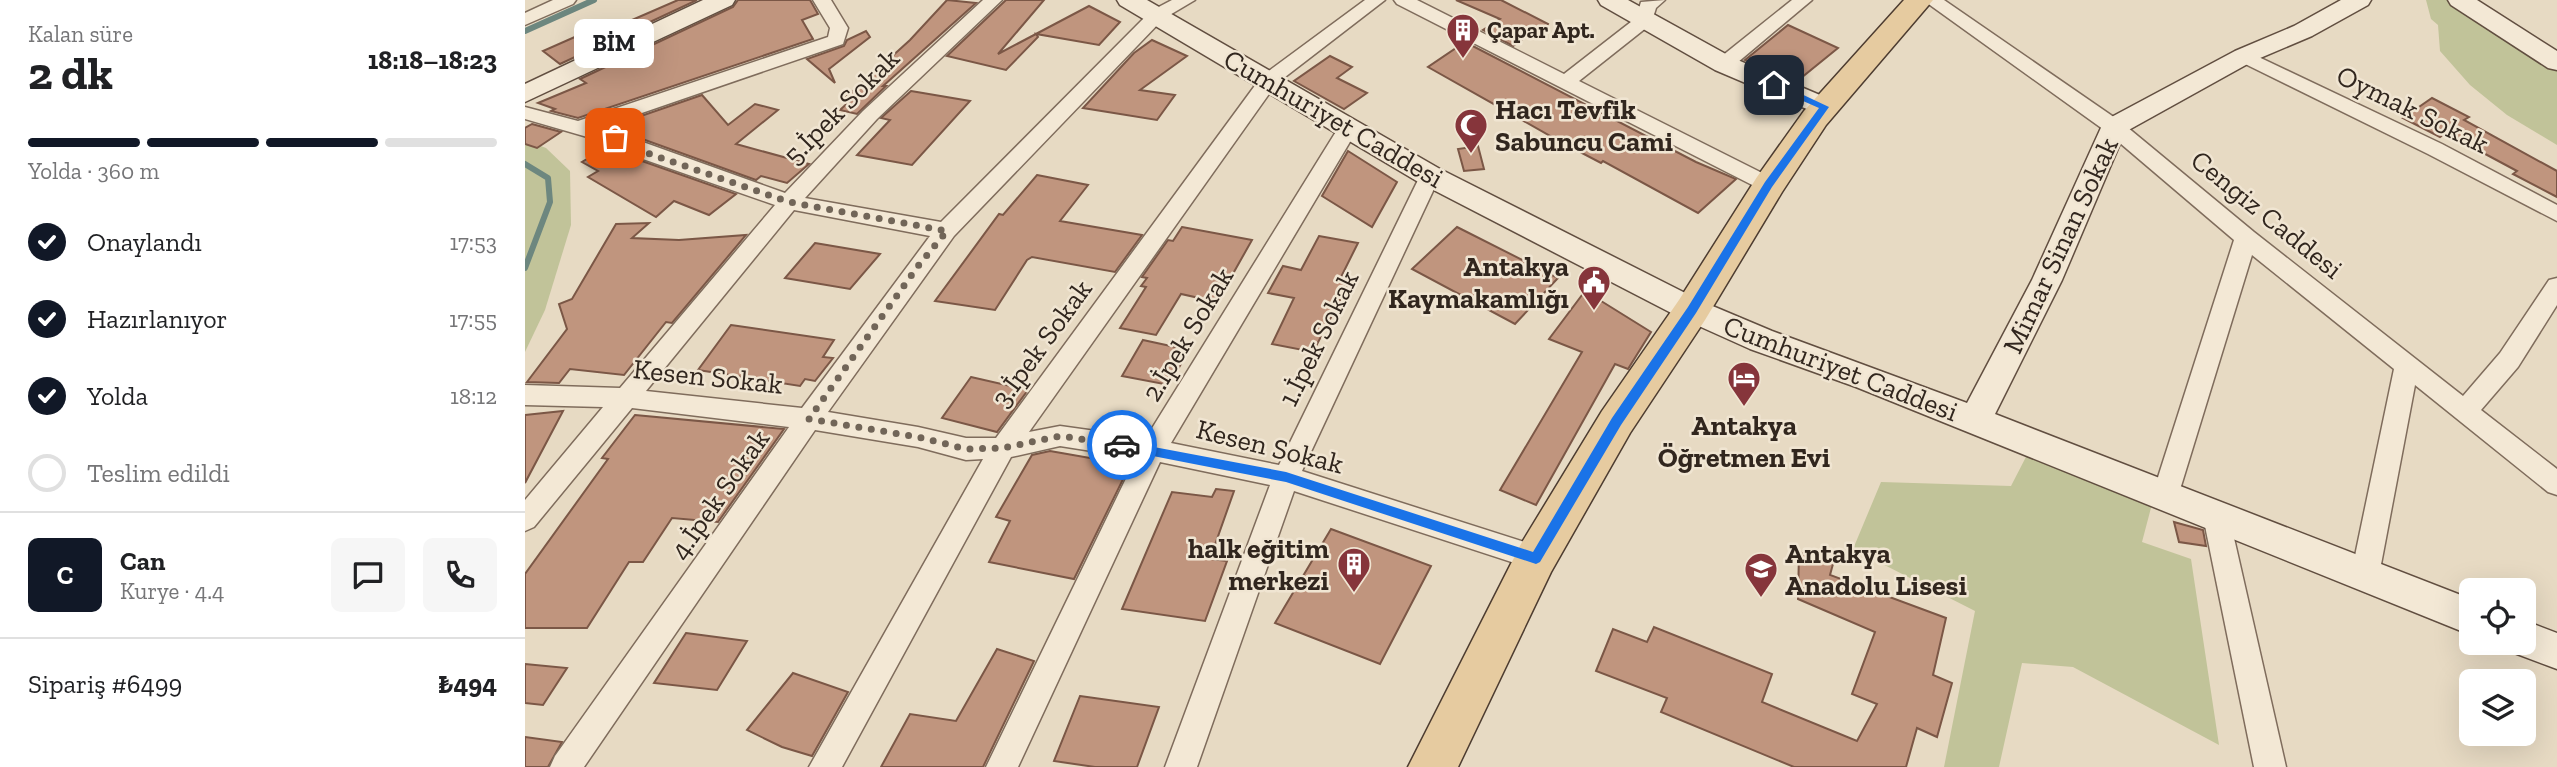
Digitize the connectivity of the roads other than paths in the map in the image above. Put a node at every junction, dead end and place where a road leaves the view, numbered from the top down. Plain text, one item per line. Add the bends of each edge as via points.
1 (567, 0) edge
2 (723, 0) edge
3 (822, 0) edge
4 (993, 0) edge
5 (1129, 0) edge
6 (1186, 0) edge
7 (1376, 0) edge
8 (1403, 0) edge
9 (1610, 0) edge
10 (1803, 0) edge
11 (1919, 0) edge
12 (1932, 0) edge
13 (2359, 0) edge
14 (2460, 0) edge
15 (1651, 10) edge
16 (1157, 15) junction
17 (525, 20) edge
18 (2244, 56) junction
19 (2557, 62) edge
20 (1724, 64) junction
21 (1269, 80) junction
22 (1565, 83) junction
23 (525, 94) edge
24 (1825, 107) junction
25 (525, 113) edge
26 (2114, 127) junction
27 (579, 128) junction
28 (1347, 130) junction
29 (1430, 176) junction
30 (1769, 185) junction
31 (789, 202) junction
32 (2557, 214) edge
33 (947, 231) junction
34 (2246, 237) junction
35 (2557, 286) edge
36 (1692, 310) junction
37 (2407, 365) junction
38 (525, 395) edge
39 (627, 398) junction
40 (2466, 410) junction
41 (809, 419) junction
42 (1975, 420) junction
43 (1003, 448) junction
44 (1153, 450) junction
45 (1286, 477) junction
46 (2557, 484) edge
47 (2165, 496) junction
48 (2216, 516) junction
49 (525, 519) edge
50 (1536, 558) junction
51 (2365, 575) junction
52 (2459, 612) edge
53 (2536, 643) edge
54 (2557, 651) edge
55 (566, 767) edge
56 (825, 767) edge
57 (1002, 767) edge
58 (1181, 767) edge
59 (1432, 767) edge
60 (2270, 767) edge

1 - 17 street
2 - 23 street
3 - 27 street via 839,29 836,40
4 - 31 street, 5.İpek Sokak via 870,115
5 - 16 main road, Cumhuriyet Caddesi
6 - 16 street, 4.İpek Sokak
7 - 21 street, 3.İpek Sokak
8 - 22 street
9 - 15 street
10 - 20 street
11 - 24 main road
12 - 26 street, Cengiz Caddesi
13 - 18 street, Mimar Sinan Sokak
14 - 19 street
15 - 20 street
15 - 22 street
16 - 21 main road, Cumhuriyet Caddesi
16 - 33 street, 4.İpek Sokak
18 - 26 street, Mimar Sinan Sokak
18 - 32 street, Oymak Sokak
20 - 24 street
21 - 28 main road, Cumhuriyet Caddesi
21 - 43 street, 3.İpek Sokak
22 - 30 street
24 - 30 main road
25 - 27 street
26 - 34 street, Cengiz Caddesi
26 - 42 street, Mimar Sinan Sokak via 2047,280
27 - 31 street
28 - 29 main road, Cumhuriyet Caddesi
28 - 44 street, 2.İpek Sokak
29 - 36 main road, Cumhuriyet Caddesi
29 - 45 street, 1.İpek Sokak
30 - 36 main road
31 - 33 street
31 - 39 street, 5.İpek Sokak
33 - 41 street, 4.İpek Sokak
34 - 37 street, Cengiz Caddesi
34 - 47 street
35 - 40 street via 2509,360
36 - 42 street, Cumhuriyet Caddesi
36 - 50 main road via 1616,422
37 - 40 street, Cengiz Caddesi
37 - 51 street
38 - 39 street, Kesen Sokak
39 - 41 street, Kesen Sokak
39 - 49 street, 5.İpek Sokak
40 - 46 street, Cengiz Caddesi
41 - 43 street, Kesen Sokak via 966,449
41 - 55 street, 4.İpek Sokak
42 - 47 street, Cumhuriyet Caddesi
43 - 44 street, Kesen Sokak via 1060,436
43 - 56 street, 3.İpek Sokak
44 - 45 street, Kesen Sokak
44 - 57 street, 2.İpek Sokak
45 - 50 street, Kesen Sokak
45 - 58 street, 1.İpek Sokak
47 - 48 street, Cumhuriyet Caddesi
48 - 51 street, Cumhuriyet Caddesi
48 - 60 street
50 - 59 main road
51 - 52 street, Cumhuriyet Caddesi
53 - 54 street

